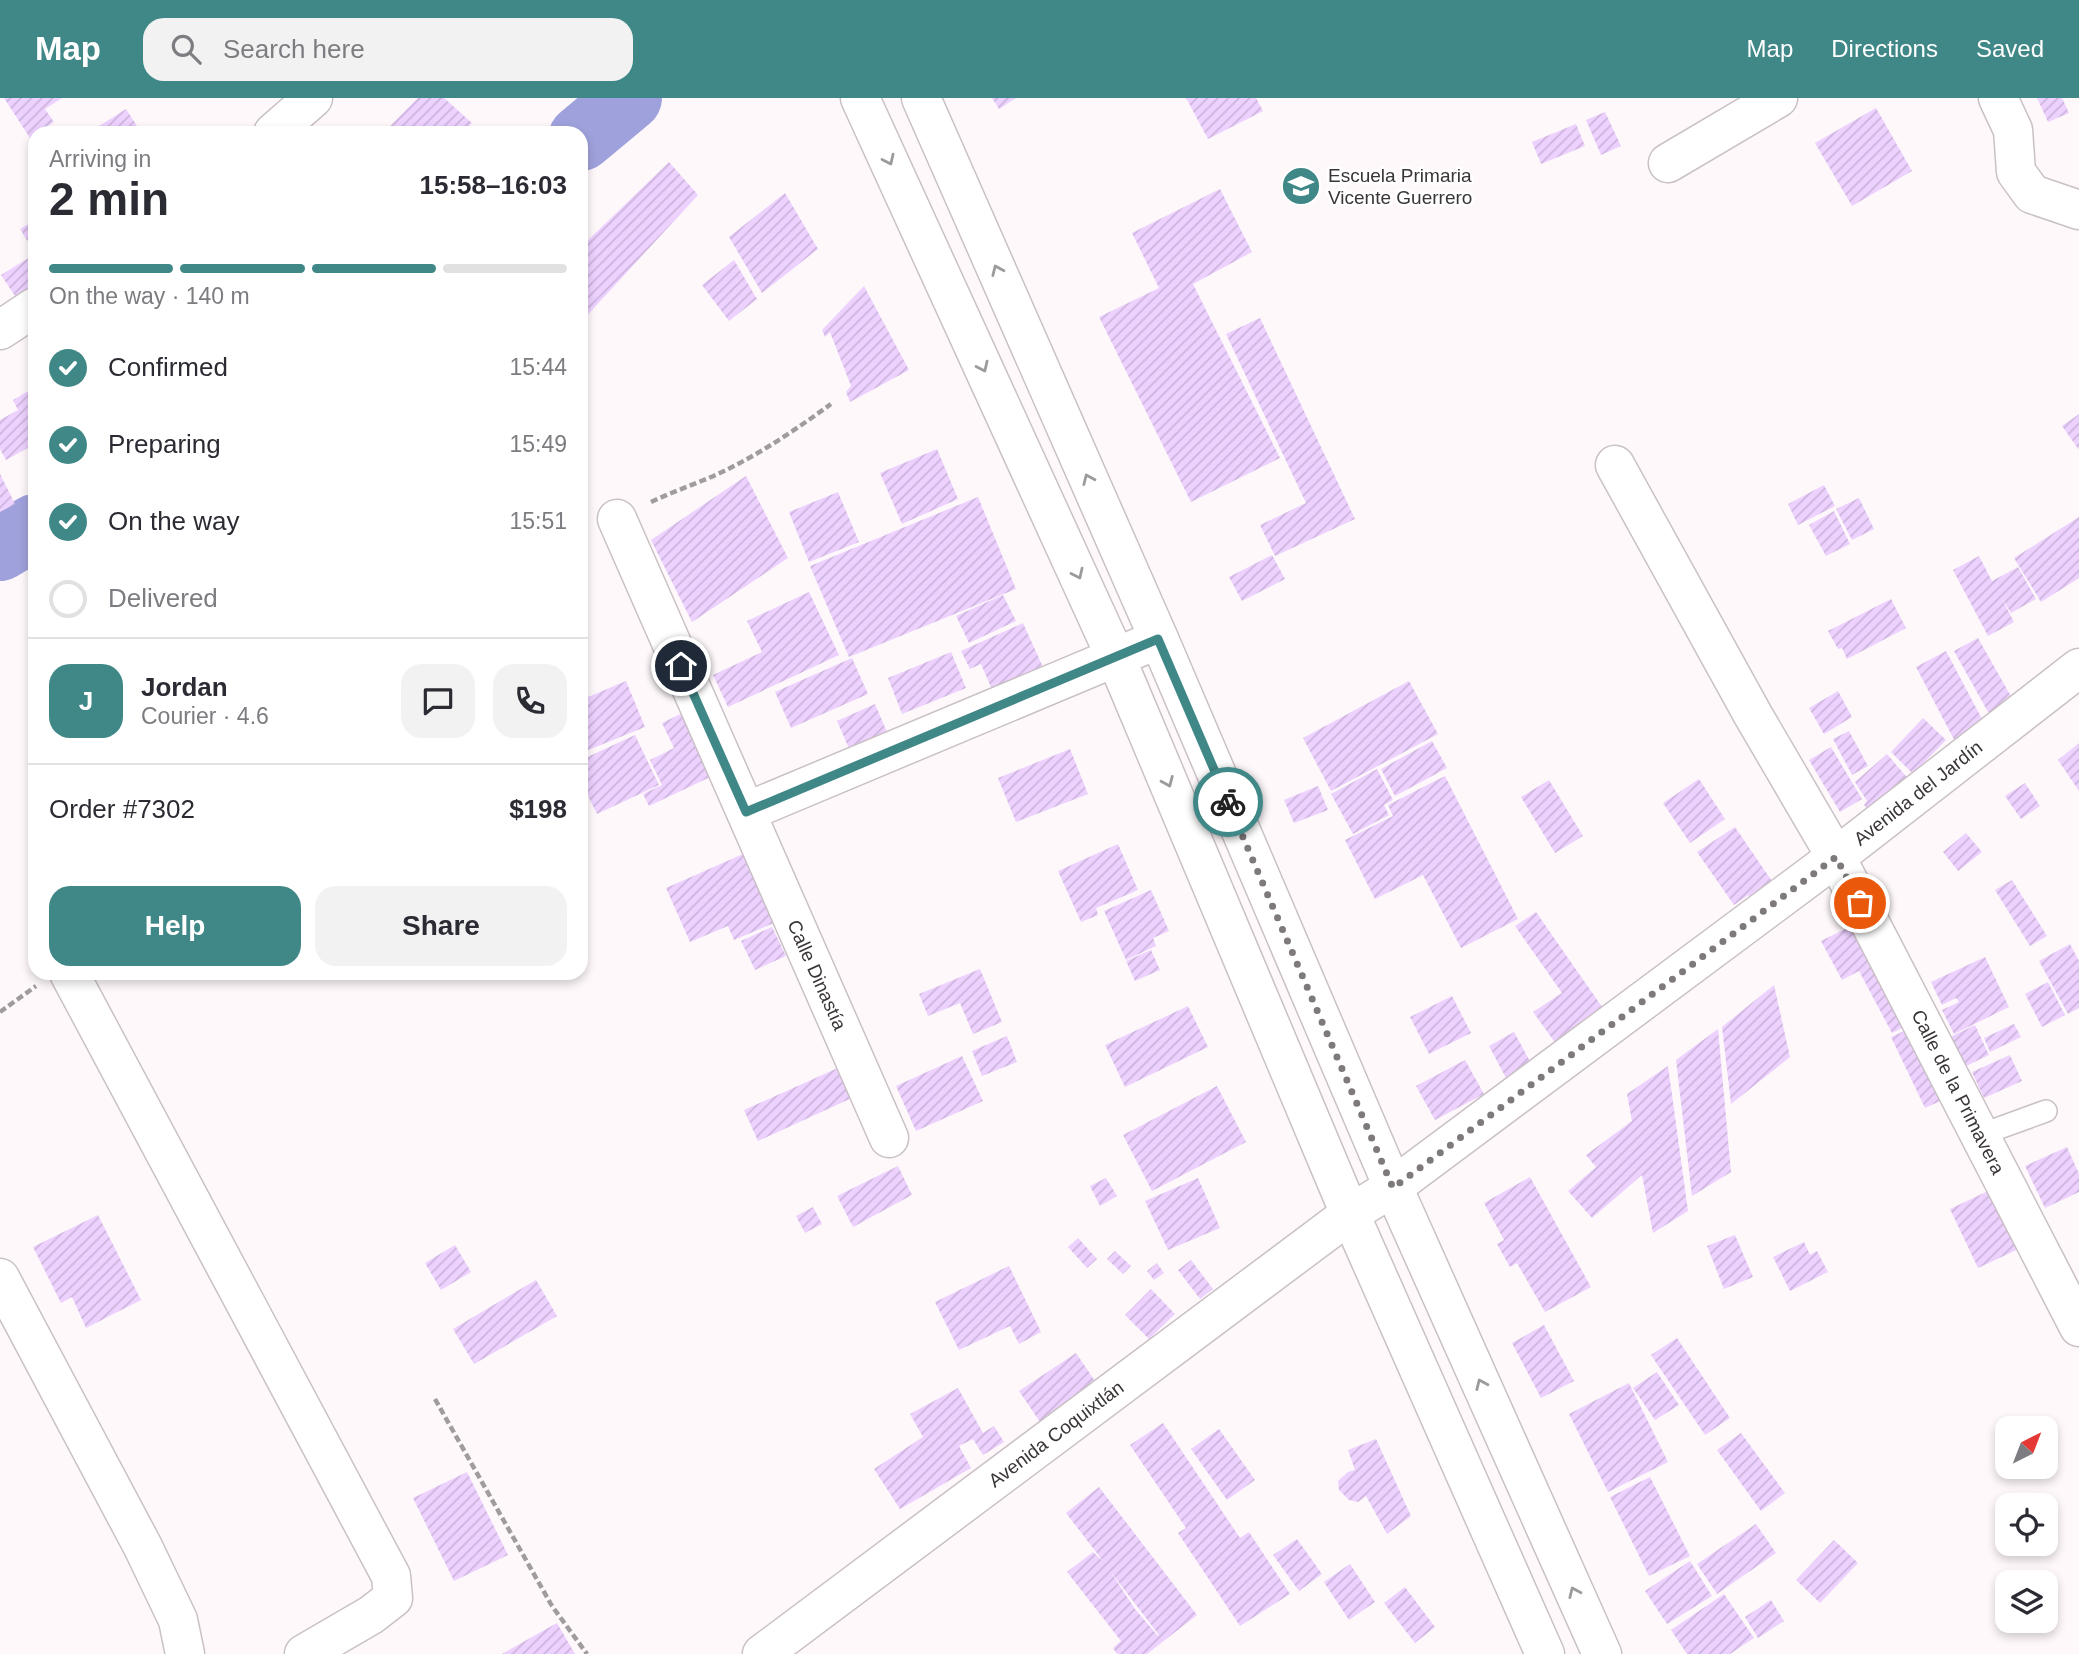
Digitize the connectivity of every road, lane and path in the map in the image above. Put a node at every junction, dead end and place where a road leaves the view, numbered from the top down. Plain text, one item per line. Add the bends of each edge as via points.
1 (313, 98) edge
2 (860, 98) edge
3 (921, 98) edge
4 (1778, 98) edge
5 (2005, 114) edge
6 (282, 126) edge
7 (1668, 163) dead end
8 (2079, 210) edge
9 (28, 312) edge
10 (0, 330) edge
11 (831, 404) dead end
12 (1615, 465) dead end
13 (617, 519) joint
14 (1158, 639) junction
15 (1116, 658) junction
16 (2079, 668) edge
17 (746, 812) junction
18 (1836, 857) junction
19 (51, 980) edge
20 (58, 980) edge
21 (0, 1012) edge
22 (2046, 1111) dead end
23 (1980, 1135) junction
24 (889, 1138) dead end
25 (1393, 1188) junction
26 (1350, 1214) junction
27 (0, 1279) edge
28 (2079, 1327) edge
29 (435, 1399) dead end
30 (185, 1654) edge
31 (304, 1654) edge
32 (587, 1654) edge
33 (762, 1654) edge
34 (1545, 1654) edge
35 (1602, 1654) edge

1 - 6 street
2 -> 15 street
14 -> 3 street
4 - 7 street
5 - 8 street via 2015,172 2032,194
9 - 10 street
11 - 13 path via 724,471
12 - 18 street, Calle de la Primavera
13 - 17 street, Calle Dinastía
14 - 15 street
14 - 25 street
15 - 17 street
15 -> 26 street
16 - 18 street, Avenida del Jardín
17 - 24 street, Calle Dinastía
18 - 23 street, Calle de la Primavera
18 - 25 street, Avenida del Jardín
19 - 21 path
20 - 31 street via 391,1576 393,1598
22 - 23 lane
23 - 28 street, Calle de la Primavera
25 - 26 street, Avenida del Jardín
35 -> 25 street
26 - 33 street, Avenida Coquixtlán
26 - 34 street
27 - 30 street via 143,1547 178,1620
29 - 32 path via 552,1606

